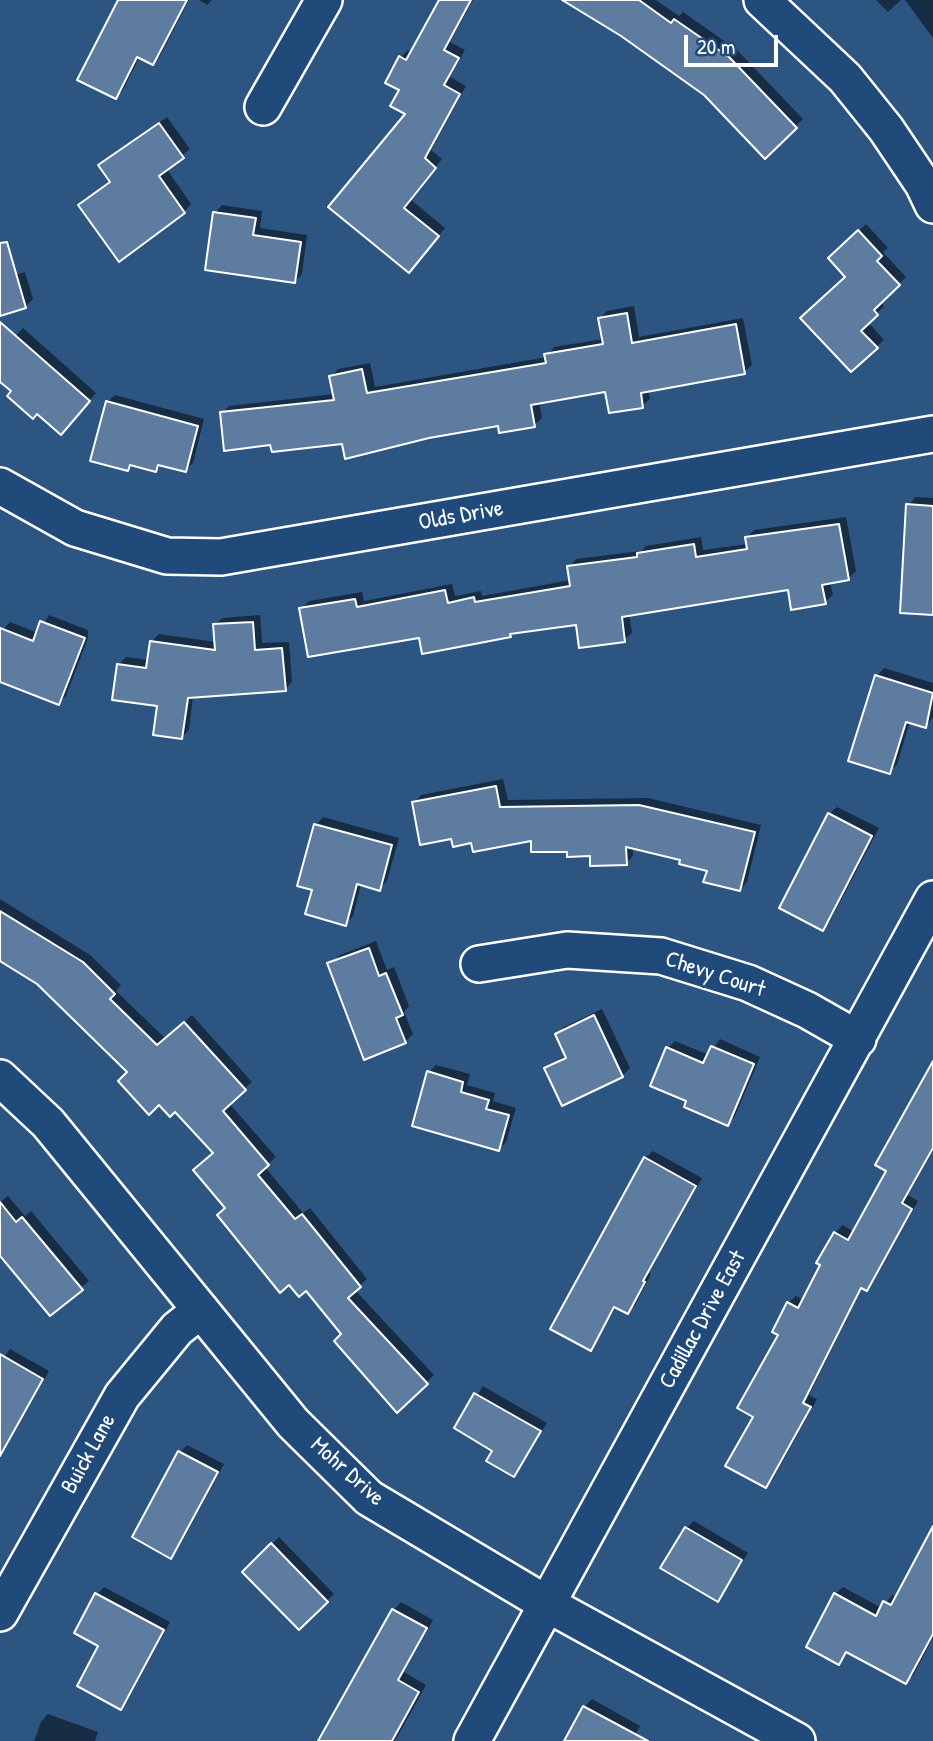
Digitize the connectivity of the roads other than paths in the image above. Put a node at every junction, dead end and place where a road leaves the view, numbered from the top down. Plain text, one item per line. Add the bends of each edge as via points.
1 (324, 0) edge
2 (762, 0) edge
3 (263, 107) dead end
4 (933, 205) edge
5 (933, 434) edge
6 (0, 486) edge
7 (933, 899) edge
8 (479, 964) dead end
9 (858, 1039) junction
10 (0, 1078) edge
11 (201, 1310) junction
12 (547, 1604) junction
13 (0, 1613) edge
14 (472, 1741) edge
15 (797, 1741) edge

1 - 3 street
2 - 4 street via 845,78 886,129
5 - 6 street, Olds Drive via 221,557 167,556 75,528
7 - 9 street, Cadillac Drive East
8 - 9 street, Chevy Court via 567,950 661,956 748,983
9 - 12 street, Cadillac Drive East
10 - 11 street, Mohr Drive via 48,1123
11 - 12 street, Mohr Drive via 293,1423 369,1498
11 - 13 street, Buick Lane via 177,1329 122,1396
12 - 14 street, Cadillac Drive East
12 - 15 street, Mohr Drive

